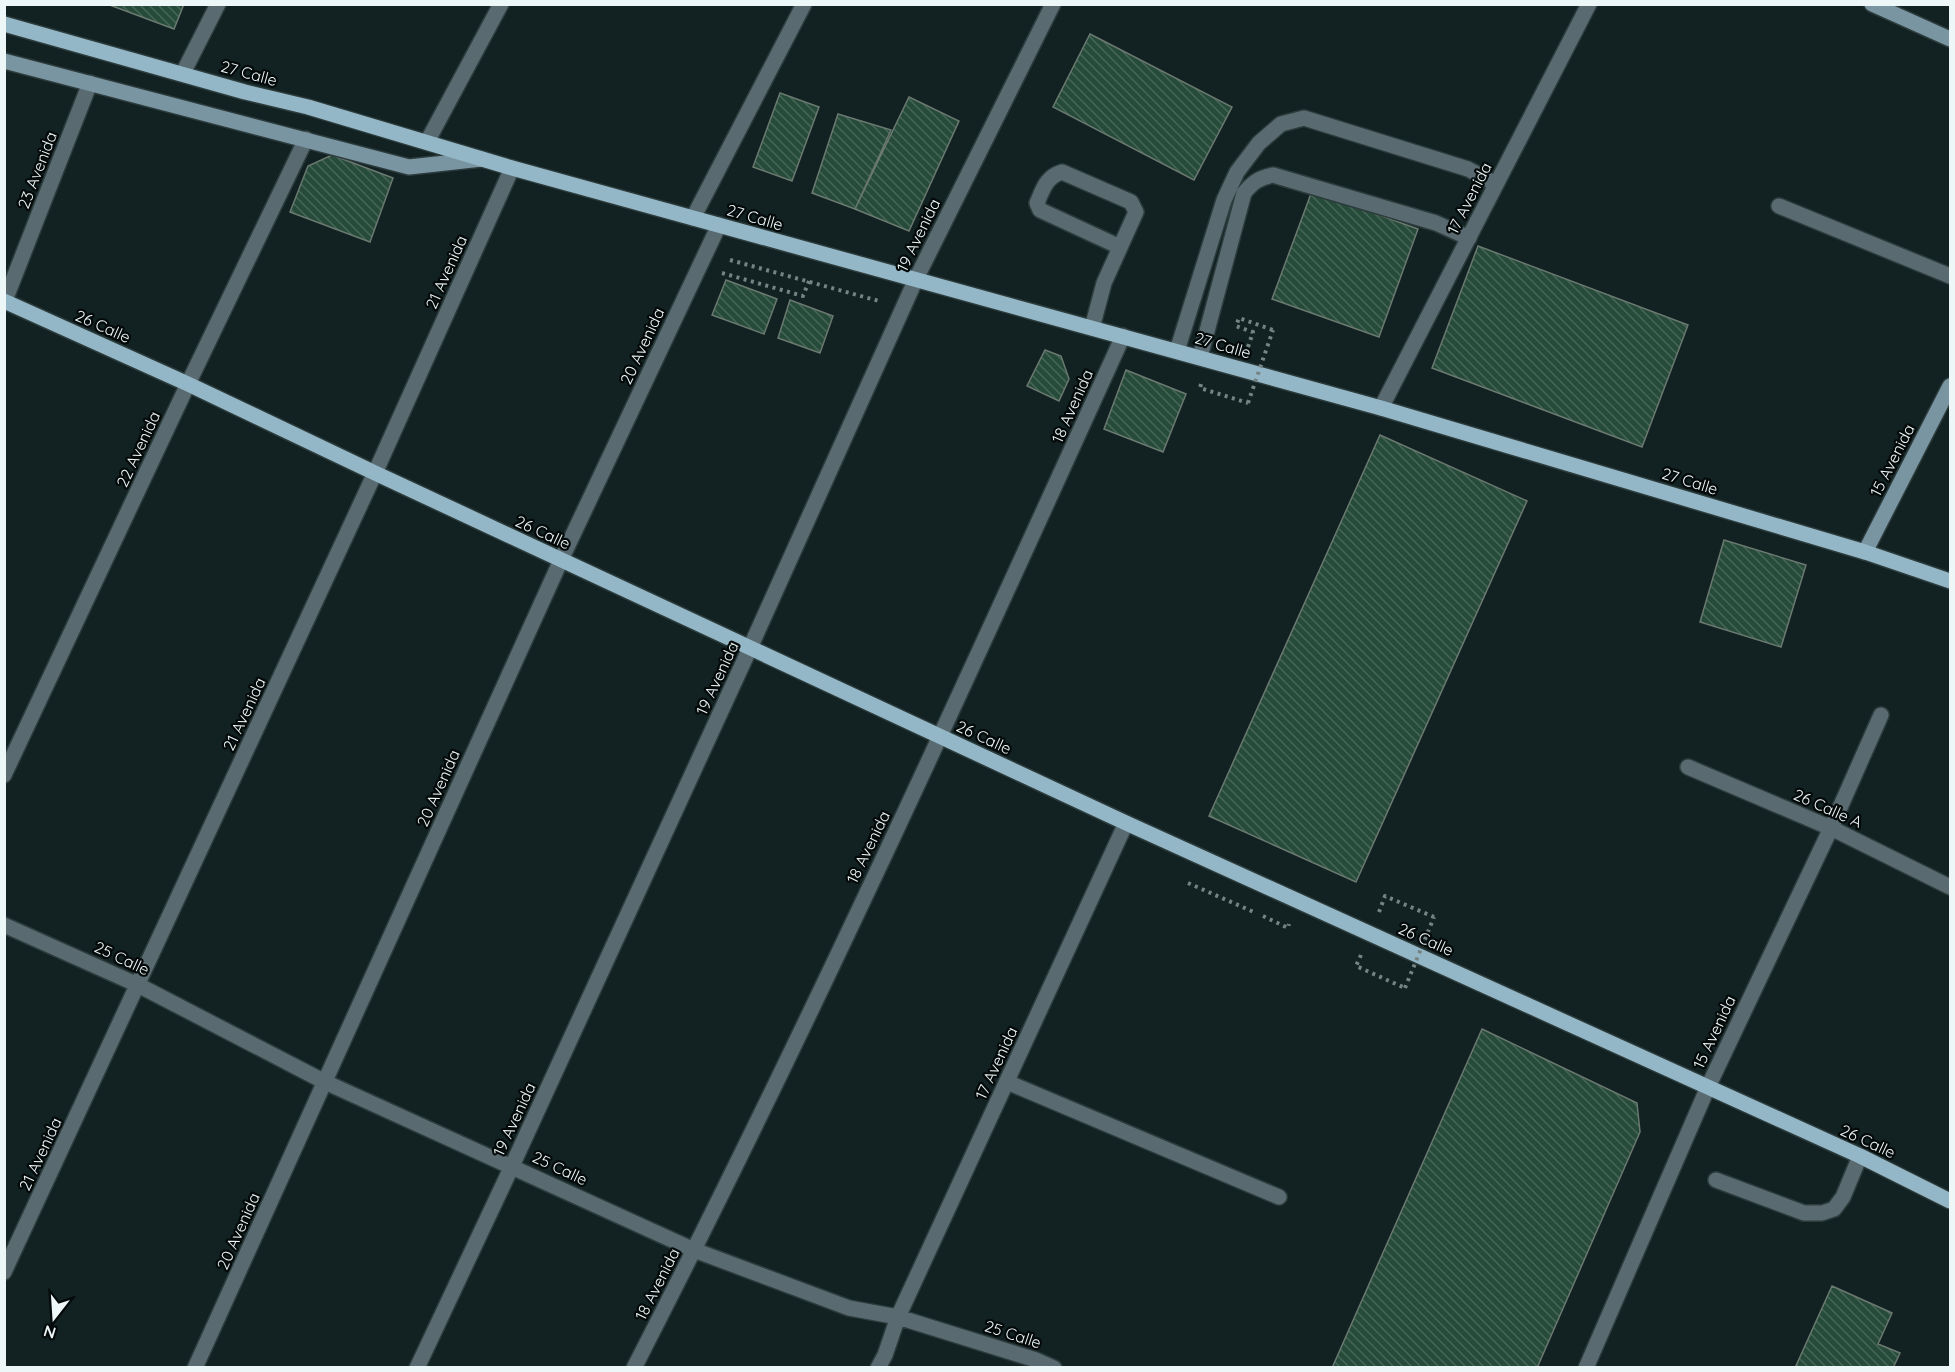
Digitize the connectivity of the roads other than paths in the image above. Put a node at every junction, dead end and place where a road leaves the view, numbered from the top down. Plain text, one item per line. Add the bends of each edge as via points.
1 (218, 4) edge
2 (501, 4) edge
3 (804, 4) edge
4 (1053, 4) edge
5 (1589, 4) edge
6 (1872, 4) edge
7 (4, 24) edge
8 (1950, 39) edge
9 (4, 61) edge
10 (183, 74) junction
11 (90, 83) junction
12 (306, 139) junction
13 (427, 142) junction
14 (483, 159) junction
15 (512, 168) junction
16 (1496, 184) junction
17 (1779, 206) dead end
18 (693, 218) junction
19 (719, 225) junction
20 (1469, 238) junction
21 (1120, 247) junction
22 (1950, 276) edge
23 (916, 279) junction
24 (5, 302) edge
25 (1092, 328) junction
26 (1123, 336) junction
27 (1177, 351) junction
28 (1200, 357) junction
29 (188, 384) junction
30 (1950, 386) edge
31 (1381, 408) junction
32 (375, 473) junction
33 (1865, 552) junction
34 (561, 560) junction
35 (1950, 580) edge
36 (750, 648) junction
37 (1881, 716) dead end
38 (941, 737) junction
39 (1688, 767) dead end
40 (4, 775) edge
41 (1126, 823) junction
42 (1831, 828) junction
43 (1950, 887) edge
44 (4, 924) edge
45 (138, 985) junction
46 (325, 1082) junction
47 (1007, 1082) junction
48 (1708, 1087) junction
49 (1860, 1156) junction
50 (512, 1166) junction
51 (1716, 1180) dead end
52 (1279, 1197) dead end
53 (1950, 1201) edge
54 (694, 1250) junction
55 (4, 1272) edge
56 (898, 1317) junction
57 (1035, 1364) edge
58 (195, 1368) edge
59 (417, 1368) edge
60 (634, 1368) edge
61 (878, 1368) edge
62 (1054, 1368) edge
63 (1586, 1368) edge

1 - 10 street
2 - 13 street
3 - 18 street
4 - 23 street, 19 Avenida
5 - 16 street, 17 Avenida
6 - 8 street
7 - 10 main road, 27 Calle
9 - 11 street, 27 Calle
10 - 13 main road, 27 Calle
11 - 12 street, 27 Calle
11 - 24 street, 23 Avenida
12 - 14 street, 27 Calle via 409,167
12 - 29 street, 22 Avenida
13 - 14 main road, 27 Calle
14 - 15 main road, 27 Calle
15 - 18 main road, 27 Calle
15 - 32 street, 21 Avenida
16 - 20 street, 17 Avenida
16 - 27 street via 1468,169 1304,118 1281,124 1259,143 1236,172
17 - 22 street
18 - 19 main road, 27 Calle
19 - 23 main road, 27 Calle
19 - 34 street, 20 Avenida
20 - 28 street via 1436,223 1273,175 1262,177 1244,194
20 - 31 street, 17 Avenida
21 - 21 street via 1136,212 1131,202 1062,172 1045,183 1037,203 1040,210
21 - 25 street via 1104,283
23 - 25 main road, 27 Calle
23 - 36 street, 19 Avenida
24 - 29 main road, 26 Calle
25 - 26 main road, 27 Calle
26 - 27 main road, 27 Calle
26 - 38 street, 18 Avenida
27 - 28 main road, 27 Calle
28 - 31 main road, 27 Calle
29 - 32 main road, 26 Calle
29 - 40 street, 22 Avenida
30 - 33 street, 15 Avenida
31 - 33 main road, 27 Calle
32 - 34 main road, 26 Calle
32 - 45 street, 21 Avenida
33 - 35 main road, 27 Calle
34 - 36 main road, 26 Calle
34 - 46 street, 20 Avenida
36 - 38 main road, 26 Calle
36 - 50 street, 19 Avenida
37 - 42 street, 15 Avenida
38 - 41 main road, 26 Calle
38 - 54 street, 18 Avenida
39 - 42 street, 26 Calle A
41 - 47 street, 17 Avenida
41 - 48 main road, 26 Calle
42 - 43 street, 26 Calle A
42 - 48 street, 15 Avenida
44 - 45 street, 25 Calle
45 - 46 street, 25 Calle
45 - 55 street, 21 Avenida
46 - 50 street, 25 Calle
46 - 58 street, 20 Avenida
47 - 52 street
47 - 56 street, 17 Avenida
48 - 49 main road, 26 Calle
48 - 63 street, 15 Avenida
49 - 51 street via 1843,1197 1834,1209 1822,1213 1804,1213
49 - 53 main road, 26 Calle
50 - 54 street, 25 Calle
50 - 59 street, 19 Avenida
54 - 56 street, 25 Calle via 849,1308
54 - 60 street, 18 Avenida
56 - 57 street, 25 Calle
56 - 61 street, 17 Avenida
57 - 62 street, 25 Calle

